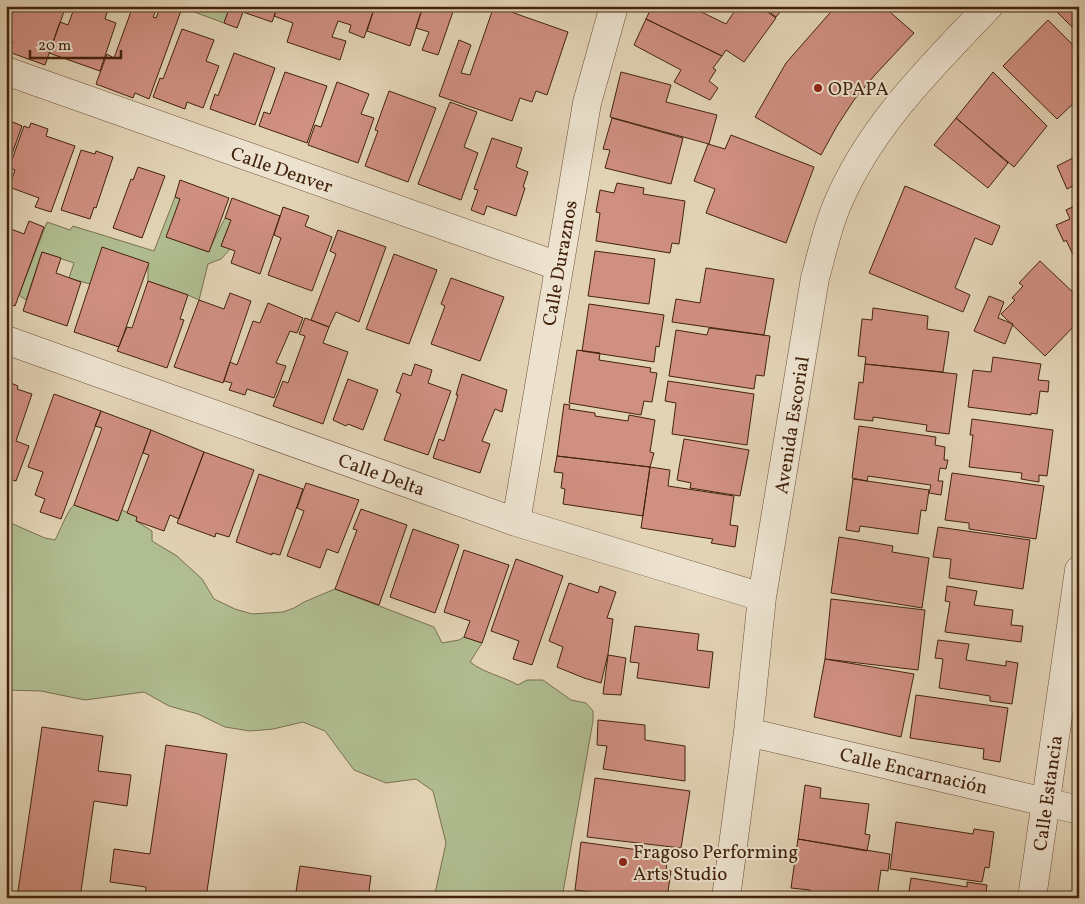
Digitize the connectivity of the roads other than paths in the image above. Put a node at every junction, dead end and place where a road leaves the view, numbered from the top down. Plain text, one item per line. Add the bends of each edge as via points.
1 (614, 6) edge
2 (989, 6) edge
3 (6, 72) edge
4 (558, 266) junction
5 (6, 340) edge
6 (516, 522) junction
7 (1079, 570) edge
8 (762, 597) junction
9 (748, 732) junction
10 (1045, 801) junction
11 (1079, 810) edge
12 (726, 898) edge
13 (1032, 898) edge

1 - 4 street, Calle Duraznos via 587,103
2 - 8 street, Avenida Escorial via 912,87 885,122 857,164 836,206 814,278
3 - 4 street, Calle Denver
4 - 6 street, Calle Duraznos
5 - 6 street, Calle Delta
6 - 8 street, Calle Delta
7 - 10 street, Calle Estancia
8 - 9 street, Avenida Escorial
9 - 10 street, Calle Encarnación
9 - 12 street, Avenida Escorial
10 - 11 street, Calle Encarnación
10 - 13 street, Calle Estancia

